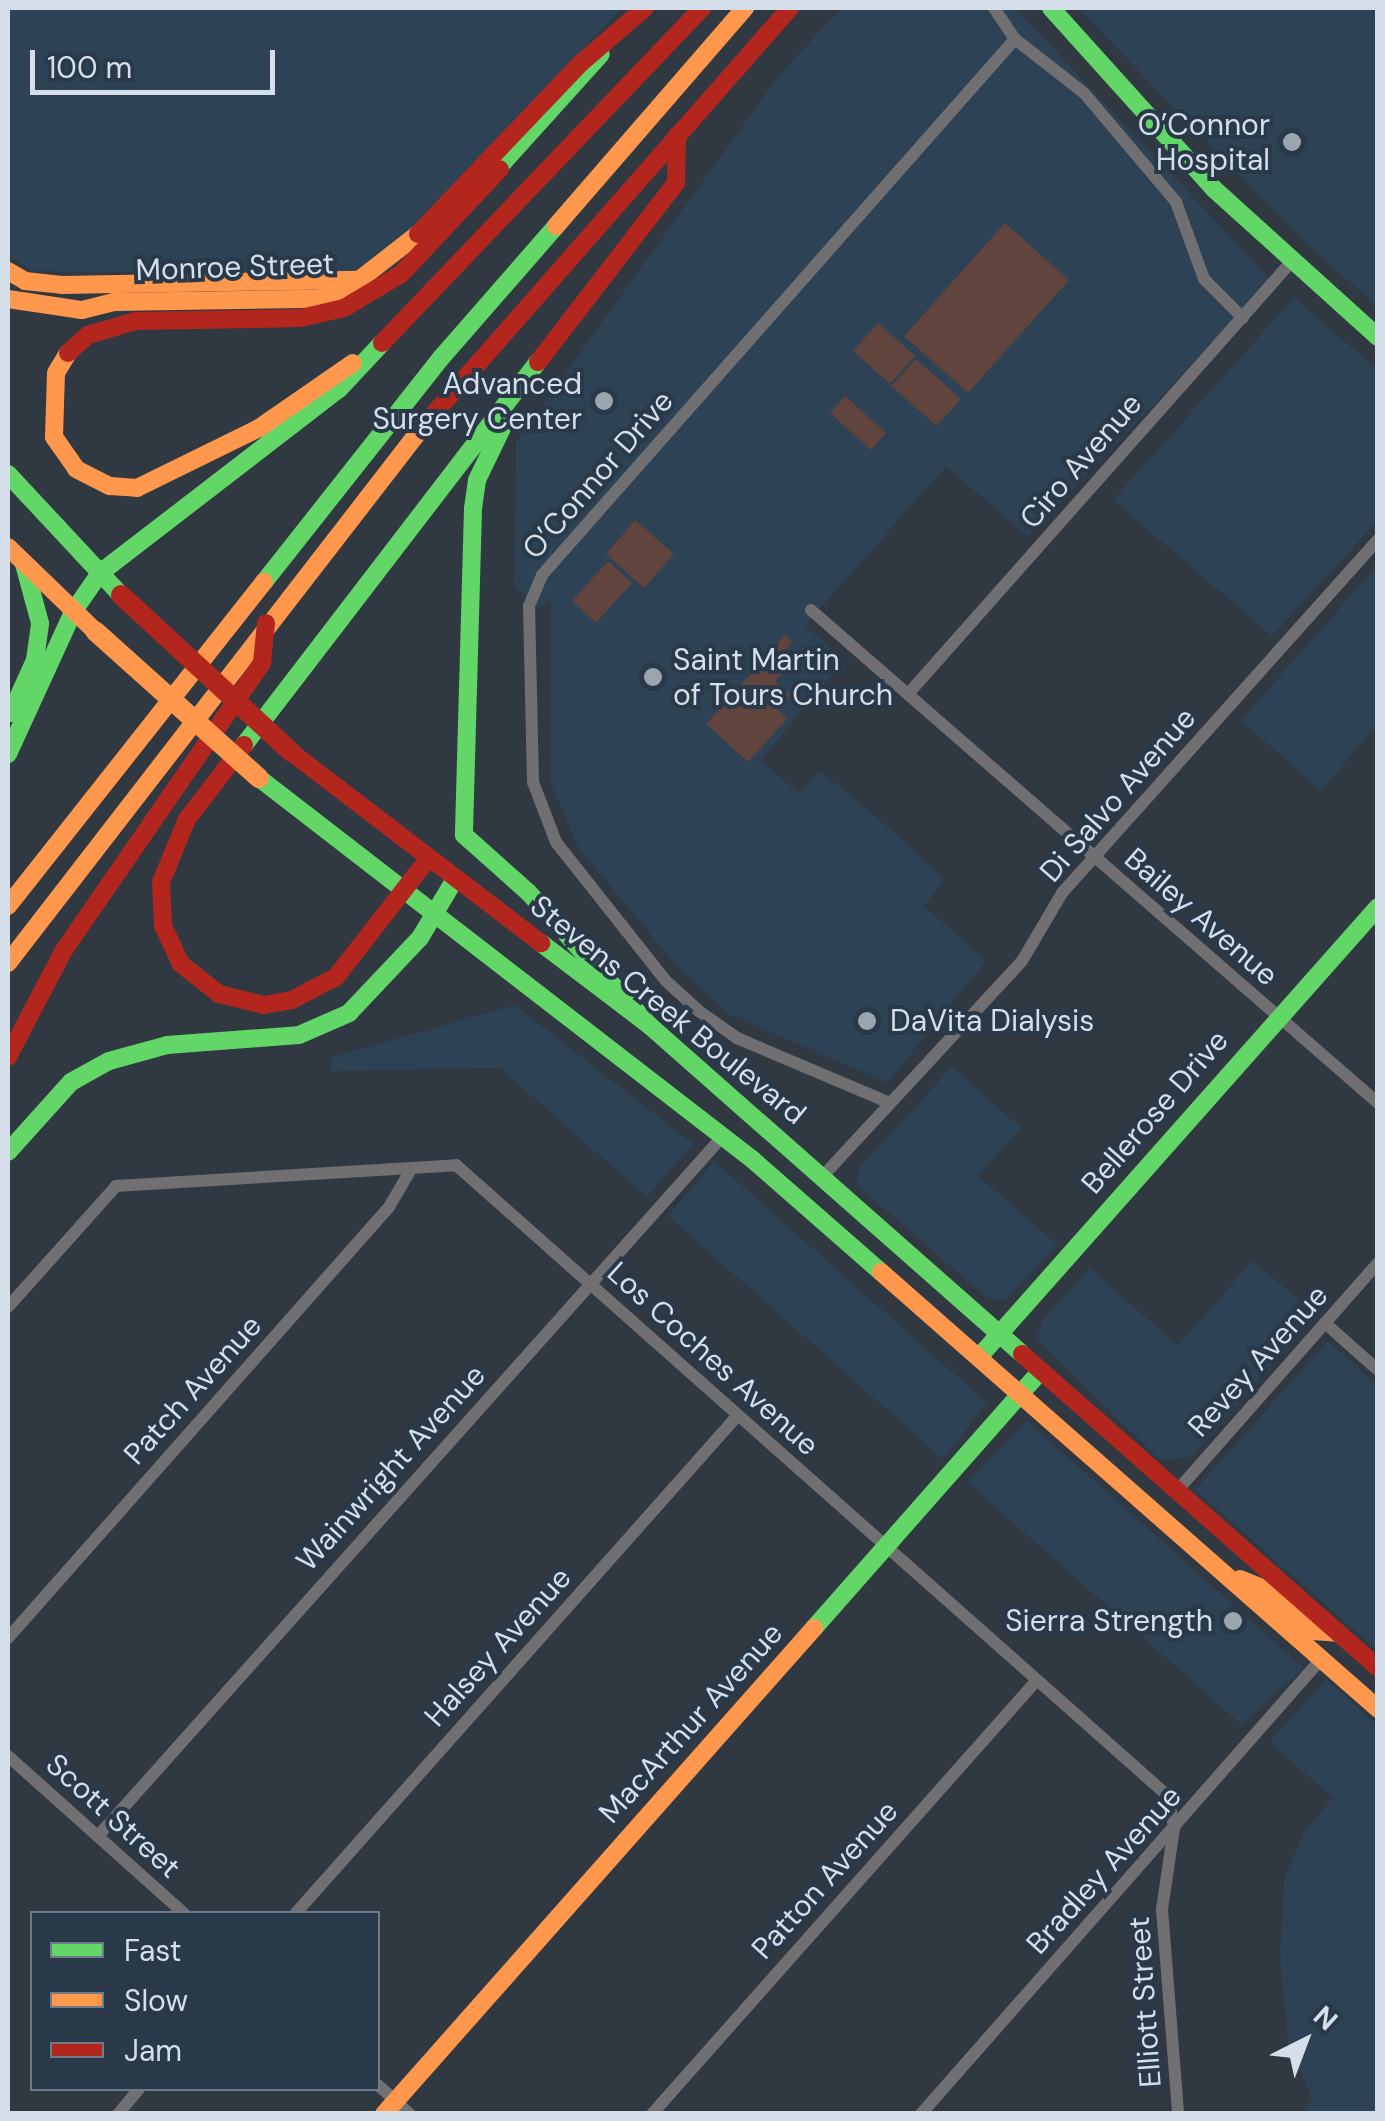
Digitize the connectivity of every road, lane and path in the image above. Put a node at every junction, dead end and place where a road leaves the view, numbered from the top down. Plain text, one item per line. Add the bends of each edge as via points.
1 (644, 8) edge
2 (702, 8) edge
3 (745, 8) edge
4 (790, 8) edge
5 (994, 8) edge
6 (1050, 8) edge
7 (1016, 39) junction
8 (605, 47) junction
9 (677, 135) junction
10 (500, 169) junction
11 (1292, 261) junction
12 (8, 271) edge
13 (8, 300) edge
14 (1243, 318) junction
15 (1378, 337) edge
16 (365, 356) junction
17 (538, 361) junction
18 (8, 474) edge
19 (1378, 540) edge
20 (8, 548) edge
21 (24, 564) junction
22 (100, 573) junction
23 (812, 610) dead end
24 (74, 612) junction
25 (266, 623) junction
26 (908, 694) junction
27 (8, 720) edge
28 (8, 754) edge
29 (1095, 857) junction
30 (427, 860) junction
31 (454, 880) junction
32 (404, 892) junction
33 (9, 904) edge
34 (1378, 907) edge
35 (434, 912) junction
36 (64, 950) junction
37 (8, 962) edge
38 (1279, 1017) junction
39 (649, 1025) junction
40 (8, 1026) edge
41 (8, 1057) edge
42 (890, 1103) junction
43 (1378, 1103) edge
44 (722, 1136) junction
45 (8, 1152) edge
46 (753, 1160) junction
47 (410, 1171) junction
48 (822, 1177) junction
49 (1378, 1263) edge
50 (590, 1282) junction
51 (8, 1307) edge
52 (1324, 1323) junction
53 (1000, 1335) junction
54 (979, 1357) junction
55 (1378, 1370) edge
56 (1040, 1372) junction
57 (1021, 1395) junction
58 (738, 1414) junction
59 (1176, 1492) junction
60 (887, 1547) junction
61 (1233, 1579) junction
62 (1338, 1632) junction
63 (8, 1638) edge
64 (1322, 1658) junction
65 (1378, 1668) edge
66 (1037, 1680) junction
67 (1378, 1709) edge
68 (8, 1756) edge
69 (1174, 1828) junction
70 (98, 1836) junction
71 (182, 1911) edge
72 (298, 1911) edge
73 (380, 2088) edge
74 (137, 2091) edge
75 (397, 2109) edge
76 (118, 2114) edge
77 (652, 2114) edge
78 (920, 2114) edge
79 (1178, 2114) edge

1 - 8 main road, Monroe Street
2 - 16 main road
3 - 33 main road via 441,358
4 - 9 main road
5 - 7 street
6 - 11 main road via 1214,189
7 - 14 street via 1084,93 1176,202 1204,279
7 - 42 street, O’Connor Drive via 542,576 529,606 533,782 556,842 666,981 699,1011 737,1038
8 - 10 main road, Monroe Street
8 - 12 main road, Monroe Street via 581,63 404,250 359,280 62,285 25,281
9 - 17 main road via 676,183
9 - 25 main road via 466,372
10 - 13 main road, Monroe Street via 393,269 344,295 115,302 82,310
10 - 16 main road via 400,274 344,308 301,318 136,321 88,336 56,373 54,436 76,469 110,486 137,488 231,444
11 - 14 street, Ciro Avenue
11 - 15 main road
14 - 26 street, Ciro Avenue
16 - 22 main road via 302,422
17 - 32 main road via 187,819 166,860 160,904 181,964 219,994 264,1005 292,1000 336,977
17 - 39 main road via 478,480 461,822 470,844 528,892
18 - 22 main road, Stevens Creek Boulevard
19 - 29 street, Di Salvo Avenue
20 - 21 main road, Stevens Creek Boulevard
21 - 24 main road, Stevens Creek Boulevard
21 - 27 main road via 39,634
22 - 24 main road
22 - 30 main road, Stevens Creek Boulevard, bridge via 291,752
23 - 26 street, Bailey Avenue
24 - 28 main road
24 - 32 main road, Stevens Creek Boulevard, bridge via 267,785
25 - 36 main road via 262,662
25 - 37 main road
26 - 29 street, Bailey Avenue
29 - 38 street, Bailey Avenue
29 - 42 street, Di Salvo Avenue via 1062,894 1022,961
30 - 31 main road, Stevens Creek Boulevard
30 - 32 main road
31 - 35 main road
31 - 39 main road, Stevens Creek Boulevard
32 - 35 main road, Stevens Creek Boulevard
34 - 38 main road, Bellerose Drive
35 - 44 main road, Stevens Creek Boulevard
35 - 45 main road via 376,992 327,1026 270,1040 167,1045 109,1061 70,1082
36 - 40 main road
36 - 41 main road
38 - 43 street, Bailey Avenue
38 - 53 main road, Bellerose Drive
39 - 48 main road, Stevens Creek Boulevard
42 - 48 street, Di Salvo Avenue
44 - 46 main road, Stevens Creek Boulevard
44 - 50 street, Wainwright Avenue
46 - 48 main road
46 - 54 main road, Stevens Creek Boulevard
47 - 50 street, Los Coches Avenue via 456,1164
47 - 51 street, Los Coches Avenue via 116,1186
47 - 63 street, Patch Avenue via 389,1207
48 - 53 main road, Stevens Creek Boulevard
49 - 52 street, Revey Avenue
50 - 58 street, Los Coches Avenue
50 - 70 street, Wainwright Avenue
52 - 55 street
52 - 59 street, Revey Avenue
53 - 54 main road, Bellerose Drive
53 - 56 main road, Stevens Creek Boulevard
54 - 57 main road, Stevens Creek Boulevard
56 - 57 main road, MacArthur Avenue
56 - 59 main road, Stevens Creek Boulevard
57 - 60 main road, MacArthur Avenue
57 - 61 main road, Stevens Creek Boulevard
58 - 60 street, Los Coches Avenue
58 - 72 street, Halsey Avenue
59 - 62 main road, Stevens Creek Boulevard
60 - 66 street, Los Coches Avenue
60 - 75 main road, MacArthur Avenue
61 - 62 main road, Stevens Creek Boulevard via 1267,1590 1312,1631
61 - 64 main road, Stevens Creek Boulevard
62 - 65 main road, Stevens Creek Boulevard
64 - 67 main road, Stevens Creek Boulevard
64 - 69 street, Bradley Avenue
66 - 69 street, Los Coches Avenue via 1168,1796
66 - 77 street, Patton Avenue
68 - 70 street, Scott Street
69 - 78 street, Bradley Avenue
69 - 79 street, Elliott Street via 1162,1908
70 - 71 street, Scott Street
73 - 75 street
74 - 76 street

